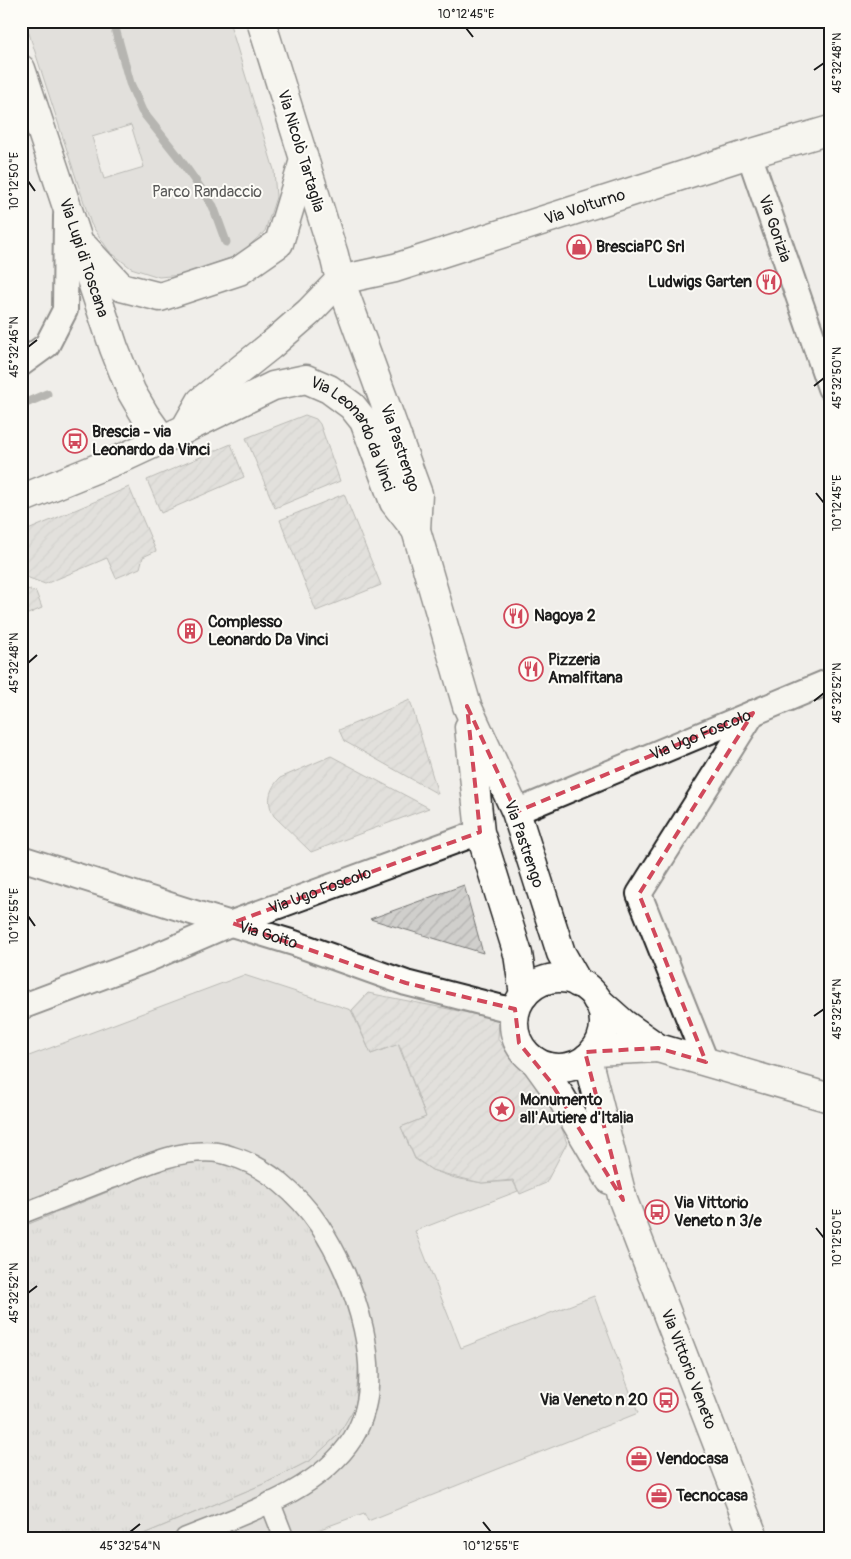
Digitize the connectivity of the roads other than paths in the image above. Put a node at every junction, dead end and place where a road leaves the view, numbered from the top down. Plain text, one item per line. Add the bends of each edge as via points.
1 (261, 21) edge
2 (21, 69) edge
3 (830, 130) edge
4 (749, 154) junction
5 (304, 160) junction
6 (66, 204) junction
7 (79, 242) junction
8 (340, 280) junction
9 (21, 364) edge
10 (830, 388) edge
11 (173, 434) junction
12 (21, 499) edge
13 (416, 530) junction
14 (830, 682) edge
15 (467, 706) junction
16 (753, 714) junction
17 (516, 812) junction
18 (480, 832) junction
19 (21, 858) edge
20 (232, 923) junction
21 (588, 991) junction
22 (520, 1002) junction
23 (21, 1007) edge
24 (658, 1048) junction
25 (590, 1055) junction
26 (535, 1061) junction
27 (706, 1062) junction
28 (830, 1098) edge
29 (623, 1200) junction
30 (21, 1214) edge
31 (270, 1502) junction
32 (185, 1538) edge
33 (284, 1538) edge
34 (754, 1538) edge

1 - 5 street, Via Nicolò Tartaglia
2 - 6 street, Via Lupi di Toscana
3 - 4 street, Via Volturno
4 - 8 street, Via Volturno via 395,268
4 - 10 street, Via Gorizia
5 - 7 street via 279,243 239,271 160,297 121,287
5 - 8 street, Via Nicolò Tartaglia
6 - 7 street, Via Lupi di Toscana
6 - 9 street via 65,310 47,345
7 - 11 street, Via Lupi di Toscana via 131,391 145,415
8 - 11 street via 270,346 201,401
8 - 13 street, Via Pastrengo via 418,494
11 - 12 street, Via Leonardo da Vinci
11 - 13 street, Via Leonardo da Vinci via 273,386 306,379 329,389 352,406 364,421 394,502
13 - 15 street, Via Pastrengo
14 - 16 street, Via Ugo Foscolo
15 - 17 street, Via Pastrengo
15 - 18 street, Via Pastrengo
16 - 17 street, Via Ugo Foscolo
16 - 27 street via 639,894
17 - 21 street, Via Pastrengo via 561,953
18 - 20 street, Via Ugo Foscolo
18 - 22 street, Via Pastrengo via 522,970
19 - 20 street, Via Goito
20 - 22 street, Via Goito via 406,983 503,1008
20 - 23 street, Via Ugo Foscolo via 149,959
21 - 22 street via 562,979 545,981 530,989
21 - 24 street via 624,1024
21 - 25 street via 601,1008 604,1026
22 - 26 street via 514,1026 518,1043
24 - 25 street
24 - 27 street
25 - 26 street via 562,1068
25 - 29 street, Via Vittorio Veneto
26 - 29 street, Via Vittorio Veneto via 561,1097
27 - 28 street
29 - 34 street, Via Vittorio Veneto
30 - 31 street via 178,1154 214,1151 245,1160 259,1168 302,1204 337,1256 362,1322 368,1381 365,1410 353,1437 335,1460 311,1479
31 - 32 street
31 - 33 street

